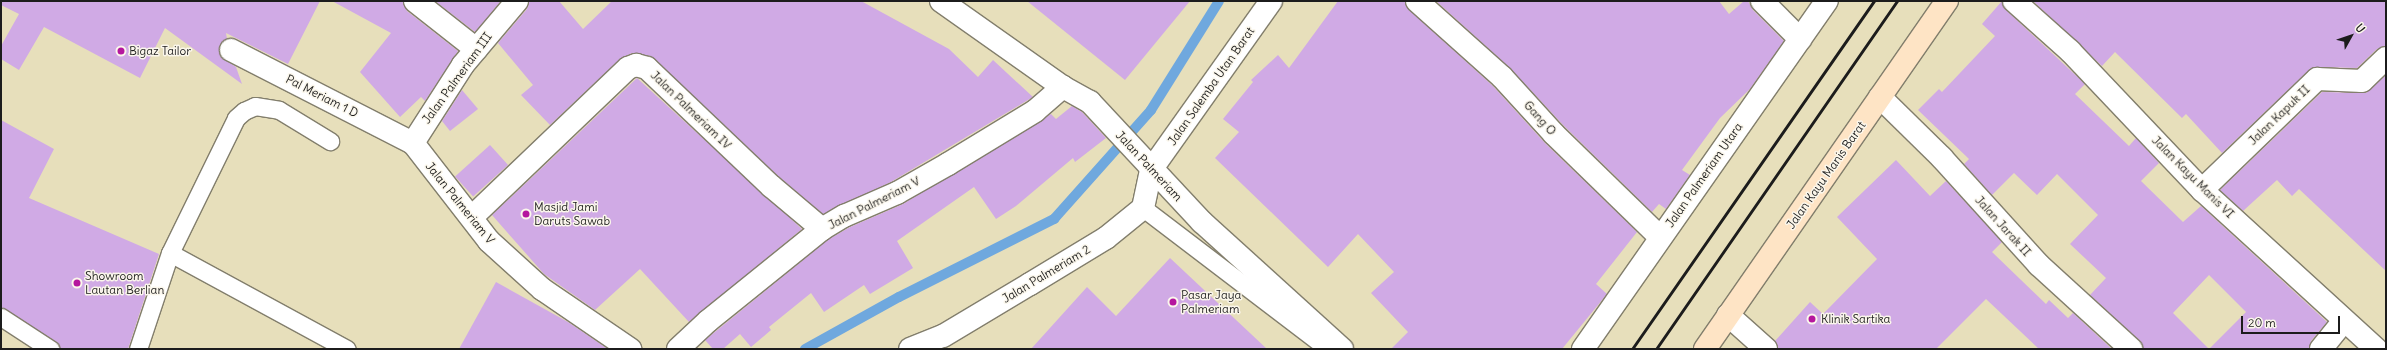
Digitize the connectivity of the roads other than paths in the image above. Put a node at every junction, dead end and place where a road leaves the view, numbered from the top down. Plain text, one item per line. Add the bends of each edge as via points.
1 (415, 1) edge
2 (517, 1) edge
3 (941, 1) edge
4 (1271, 1) edge
5 (1417, 1) edge
6 (1762, 1) edge
7 (1827, 1) edge
8 (1947, 1) edge
9 (2014, 1) edge
10 (1800, 39) junction
11 (476, 49) junction
12 (232, 50) dead end
13 (2386, 58) edge
14 (1063, 87) junction
15 (1880, 97) junction
16 (413, 140) junction
17 (330, 141) dead end
18 (1146, 164) junction
19 (2202, 190) junction
20 (1143, 208) junction
21 (472, 217) junction
22 (822, 229) junction
23 (1660, 237) junction
24 (170, 253) junction
25 (1728, 314) junction
26 (1, 317) edge
27 (2344, 321) junction
28 (50, 349) edge
29 (138, 349) edge
30 (347, 349) edge
31 (630, 349) edge
32 (678, 349) edge
33 (910, 349) edge
34 (1326, 349) edge
35 (1342, 349) edge
36 (1583, 349) edge
37 (1704, 349) edge
38 (1766, 349) edge
39 (2131, 349) edge
40 (2321, 349) edge
41 (2376, 349) edge

1 - 11 street
2 - 11 street, Jalan Palmeriam III
3 - 14 street, Jalan Palmeriam
4 - 18 street, Jalan Salemba Utan Barat
5 - 23 street, Gang O via 1502,77 1554,134
6 - 10 street
7 - 10 street, Jalan Palmeriam Utara
8 - 15 street, Jalan Kayu Manis Barat
9 - 19 street, Jalan Kayu Manis VI via 2070,51
10 - 23 street, Jalan Palmeriam Utara
11 - 16 street, Jalan Palmeriam III
12 - 16 street, Pal Meriam 1 D
13 - 19 street, Jalan Kapuk II via 2362,81 2318,79
14 - 18 street, Jalan Palmeriam via 1090,102
14 - 22 street, Jalan Palmeriam V via 1035,111 948,164 897,193 844,216
15 - 25 street, Jalan Kayu Manis Barat
15 - 39 street, Jalan Jarak II via 1942,158 2039,265
16 - 21 street, Jalan Palmeriam V
17 - 24 lane via 279,110 255,106 244,111 236,118
18 - 20 street
18 - 35 street, Jalan Palmeriam via 1202,222
19 - 27 street, Jalan Kayu Manis VI
20 - 33 street, Jalan Palmeriam 2 via 1106,238 943,336
20 - 34 lane via 1309,332
21 - 22 street, Jalan Palmeriam IV via 628,68 636,65 647,68 771,186
21 - 31 street, Jalan Palmeriam V via 489,241 542,289
22 - 32 street, Jalan Palmeriam V via 714,316
23 - 36 street, Jalan Palmeriam Utara
24 - 29 lane
24 - 30 lane
25 - 37 street, Jalan Kayu Manis Barat
25 - 38 street
26 - 28 lane
27 - 40 street
27 - 41 street, Jalan Kayu Manis VI

